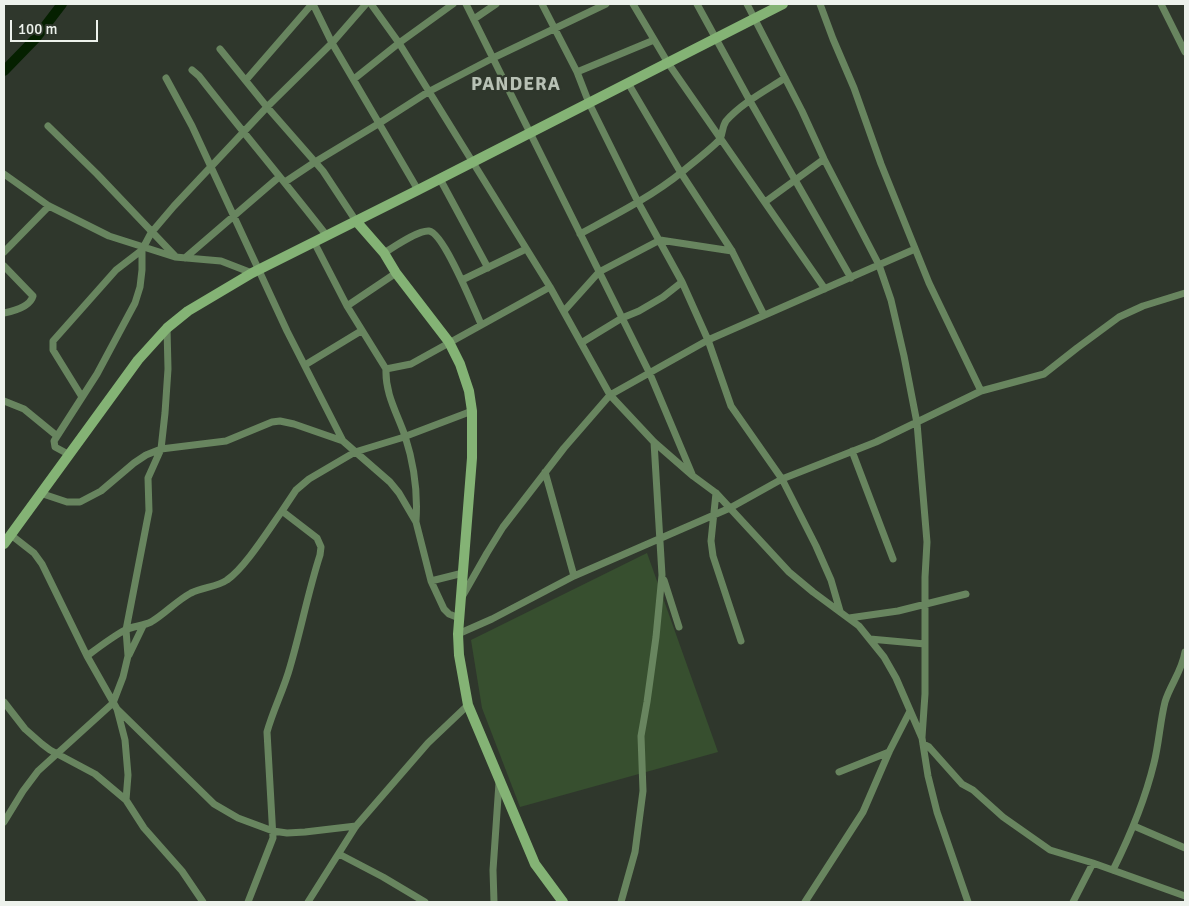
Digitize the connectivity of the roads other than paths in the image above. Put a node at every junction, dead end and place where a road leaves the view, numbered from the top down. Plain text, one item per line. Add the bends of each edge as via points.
1 (313, 4) edge
2 (366, 4) edge
3 (371, 4) edge
4 (453, 4) edge
5 (466, 4) edge
6 (496, 4) edge
7 (542, 4) edge
8 (606, 4) edge
9 (633, 4) edge
10 (697, 4) edge
11 (747, 4) edge
12 (783, 4) edge
13 (820, 4) edge
14 (1161, 4) edge
15 (474, 19) junction
16 (755, 19) junction
17 (554, 28) junction
18 (716, 39) junction
19 (654, 40) junction
20 (1183, 41) edge
21 (332, 43) junction
22 (398, 43) junction
23 (220, 49) dead end
24 (1185, 52) edge
25 (493, 58) junction
26 (668, 63) junction
27 (192, 70) dead end
28 (577, 72) junction
29 (166, 78) dead end
30 (785, 78) junction
31 (354, 79) junction
32 (246, 80) junction
33 (628, 84) junction
34 (428, 92) junction
35 (750, 101) junction
36 (589, 102) junction
37 (267, 107) junction
38 (378, 124) junction
39 (48, 126) dead end
40 (530, 132) junction
41 (243, 133) junction
42 (720, 139) junction
43 (824, 159) junction
44 (315, 162) junction
45 (472, 163) junction
46 (211, 168) junction
47 (681, 173) junction
48 (4, 174) edge
49 (279, 176) junction
50 (440, 179) junction
51 (795, 179) junction
52 (286, 182) junction
53 (418, 190) junction
54 (638, 202) junction
55 (765, 202) junction
56 (49, 206) junction
57 (234, 215) junction
58 (356, 221) junction
59 (151, 233) junction
60 (580, 234) junction
61 (327, 236) junction
62 (660, 240) junction
63 (314, 242) junction
64 (143, 249) junction
65 (526, 249) junction
66 (915, 249) junction
67 (732, 251) junction
68 (4, 252) edge
69 (384, 253) junction
70 (175, 257) junction
71 (185, 258) junction
72 (879, 265) junction
73 (4, 266) edge
74 (488, 268) junction
75 (256, 271) junction
76 (599, 272) junction
77 (396, 274) junction
78 (851, 278) junction
79 (462, 280) junction
80 (682, 282) junction
81 (550, 287) junction
82 (825, 289) junction
83 (1185, 293) edge
84 (347, 306) junction
85 (564, 312) junction
86 (4, 313) edge
87 (764, 315) junction
88 (622, 318) junction
89 (481, 324) junction
90 (167, 328) junction
91 (362, 331) junction
92 (708, 340) junction
93 (449, 342) junction
94 (582, 343) junction
95 (305, 365) junction
96 (386, 369) junction
97 (650, 374) junction
98 (981, 391) junction
99 (610, 395) junction
100 (82, 397) junction
101 (4, 401) edge
102 (472, 411) junction
103 (917, 423) junction
104 (57, 436) junction
105 (405, 437) junction
106 (343, 441) junction
107 (654, 442) junction
108 (161, 449) junction
109 (852, 451) junction
110 (355, 452) junction
111 (68, 454) junction
112 (545, 472) junction
113 (693, 476) junction
114 (782, 479) junction
115 (40, 493) junction
116 (716, 493) junction
117 (730, 508) junction
118 (282, 511) junction
119 (715, 514) junction
120 (416, 522) junction
121 (11, 535) junction
122 (659, 538) junction
123 (4, 544) edge
124 (893, 559) dead end
125 (462, 573) junction
126 (662, 575) junction
127 (574, 576) junction
128 (431, 581) junction
129 (966, 594) dead end
130 (461, 600) junction
131 (926, 604) junction
132 (840, 612) junction
133 (459, 618) junction
134 (849, 618) junction
135 (143, 626) junction
136 (678, 627) dead end
137 (126, 630) junction
138 (458, 634) junction
139 (870, 639) junction
140 (741, 641) dead end
141 (925, 644) junction
142 (1185, 652) edge
143 (87, 656) junction
144 (128, 656) junction
145 (4, 702) edge
146 (468, 705) junction
147 (115, 706) junction
148 (910, 711) junction
149 (922, 741) junction
150 (889, 752) junction
151 (57, 754) junction
152 (839, 772) dead end
153 (499, 781) junction
154 (126, 800) junction
155 (4, 822) edge
156 (356, 826) junction
157 (1134, 826) junction
158 (273, 831) junction
159 (1185, 848) edge
160 (339, 854) junction
161 (1093, 863) junction
162 (1113, 870) junction
163 (1185, 896) edge
164 (199, 901) edge
165 (248, 902) edge
166 (308, 902) edge
167 (425, 902) edge
168 (494, 902) edge
169 (563, 902) edge
170 (621, 902) edge
171 (805, 902) edge
172 (968, 902) edge
173 (1073, 902) edge

1 - 21 street
1 - 32 street
2 - 21 street
3 - 22 street
4 - 22 street
5 - 15 street
6 - 15 street
7 - 17 street
8 - 17 street
9 - 19 street
10 - 18 street
11 - 16 street
12 - 16 street
13 - 66 street
14 - 20 street
15 - 25 street
16 - 18 street
16 - 30 street
17 - 25 street
17 - 28 street
18 - 26 street
18 - 35 street
19 - 26 street
19 - 28 street
20 - 24 street
21 - 31 street
21 - 37 street
22 - 31 street
22 - 34 street
23 - 32 street
25 - 34 street
25 - 40 street
26 - 33 street
26 - 42 street
27 - 41 street
28 - 36 street
29 - 46 street
30 - 35 street
30 - 43 street
31 - 38 street
32 - 37 street
33 - 36 street
33 - 47 street
34 - 38 street
34 - 45 street
35 - 42 street via 726,122
35 - 51 street
36 - 40 street
36 - 54 street
37 - 41 street
37 - 44 street
38 - 44 street
38 - 53 street
39 - 59 street
40 - 45 street
40 - 60 street
41 - 46 street
41 - 49 street
42 - 47 street
42 - 55 street
43 - 51 street
43 - 72 street
44 - 52 street
44 - 58 street
45 - 50 street
45 - 65 street
46 - 57 street
46 - 59 street
47 - 54 street
47 - 67 street
48 - 56 street
49 - 52 street
49 - 57 street
50 - 53 street
50 - 74 street
51 - 55 street
51 - 78 street
52 - 61 street
53 - 58 street
54 - 60 street
54 - 62 street
55 - 82 street
56 - 64 street
56 - 68 street
57 - 71 street
57 - 75 street
58 - 61 street
58 - 69 street
59 - 64 street
59 - 70 street
60 - 76 street
61 - 63 street
62 - 67 street
62 - 76 street
62 - 80 street
63 - 75 street
63 - 84 street
64 - 70 street
64 - 100 street via 135,303
64 - 100 street via 116,270 53,341 53,350
65 - 74 street
65 - 81 street
66 - 72 street
66 - 98 street via 939,307
67 - 87 street
69 - 77 street
69 - 79 street via 416,235 432,232
70 - 71 street
71 - 75 street via 221,261
72 - 78 street
72 - 103 street via 891,300
73 - 86 street via 33,296 24,307
74 - 79 street
75 - 90 street via 188,311
75 - 95 street
76 - 85 street
76 - 88 street
77 - 84 street
77 - 93 street
78 - 82 street
79 - 89 street
80 - 88 street via 663,297
80 - 92 street
81 - 85 street
81 - 89 street
82 - 87 street
83 - 98 street via 1119,317 1044,374
84 - 91 street
85 - 94 street
87 - 92 street
88 - 94 street
88 - 97 street
89 - 93 street
90 - 108 street via 168,369
90 - 111 street via 138,360
91 - 95 street
91 - 96 street
92 - 97 street
92 - 114 street via 731,406
93 - 96 street via 410,364
93 - 102 street via 467,382
94 - 99 street
95 - 106 street
96 - 105 street via 388,394
97 - 99 street
97 - 113 street
98 - 103 street
99 - 107 street
99 - 112 street
100 - 104 street
101 - 104 street via 24,409
102 - 105 street
102 - 125 street via 472,458
103 - 109 street
103 - 131 street via 926,542
104 - 111 street via 53,445
105 - 110 street
105 - 120 street via 416,485
106 - 108 street via 280,421 226,441
106 - 110 street
107 - 113 street
107 - 122 street
108 - 115 street via 134,463 87,500 67,502
108 - 137 street via 148,478 149,512
109 - 114 street
109 - 124 street
110 - 118 street via 309,479 296,490
110 - 120 street via 399,493
111 - 115 street
112 - 127 street
112 - 130 street via 504,527
113 - 116 street
114 - 117 street
114 - 132 street via 831,580
115 - 121 street
116 - 117 street
116 - 119 street
117 - 119 street
117 - 132 street via 790,572
118 - 135 street via 229,580 191,593
118 - 158 street via 317,538 321,547 289,671 267,732
119 - 122 street
119 - 140 street via 711,541 713,556
120 - 128 street
121 - 123 street
121 - 143 street via 42,564
122 - 126 street
122 - 127 street
125 - 128 street
125 - 130 street
126 - 136 street
126 - 170 street via 654,655 640,736 643,791 635,852
127 - 138 street
128 - 133 street via 444,609
129 - 131 street
130 - 133 street
131 - 134 street
131 - 141 street
132 - 134 street
133 - 138 street
134 - 139 street
135 - 137 street
135 - 144 street
137 - 143 street
137 - 144 street
138 - 146 street
139 - 141 street
139 - 148 street via 896,678
141 - 149 street
142 - 157 street via 1167,697 1155,762
143 - 147 street
144 - 147 street
145 - 151 street via 25,728
146 - 153 street
146 - 156 street via 428,743
147 - 151 street
147 - 154 street via 125,740
147 - 158 street via 214,804 238,818
148 - 149 street
148 - 150 street
149 - 161 street via 962,784 1003,817 1050,850
149 - 172 street via 937,812
150 - 152 street
150 - 171 street via 863,812
151 - 154 street via 95,774
151 - 155 street via 23,790
153 - 168 street
153 - 169 street via 535,864
154 - 164 street via 144,828 182,871
156 - 158 street via 305,832
156 - 160 street
157 - 159 street
157 - 162 street
158 - 165 street via 270,848
160 - 166 street
160 - 167 street
161 - 162 street
161 - 173 street
162 - 163 street

